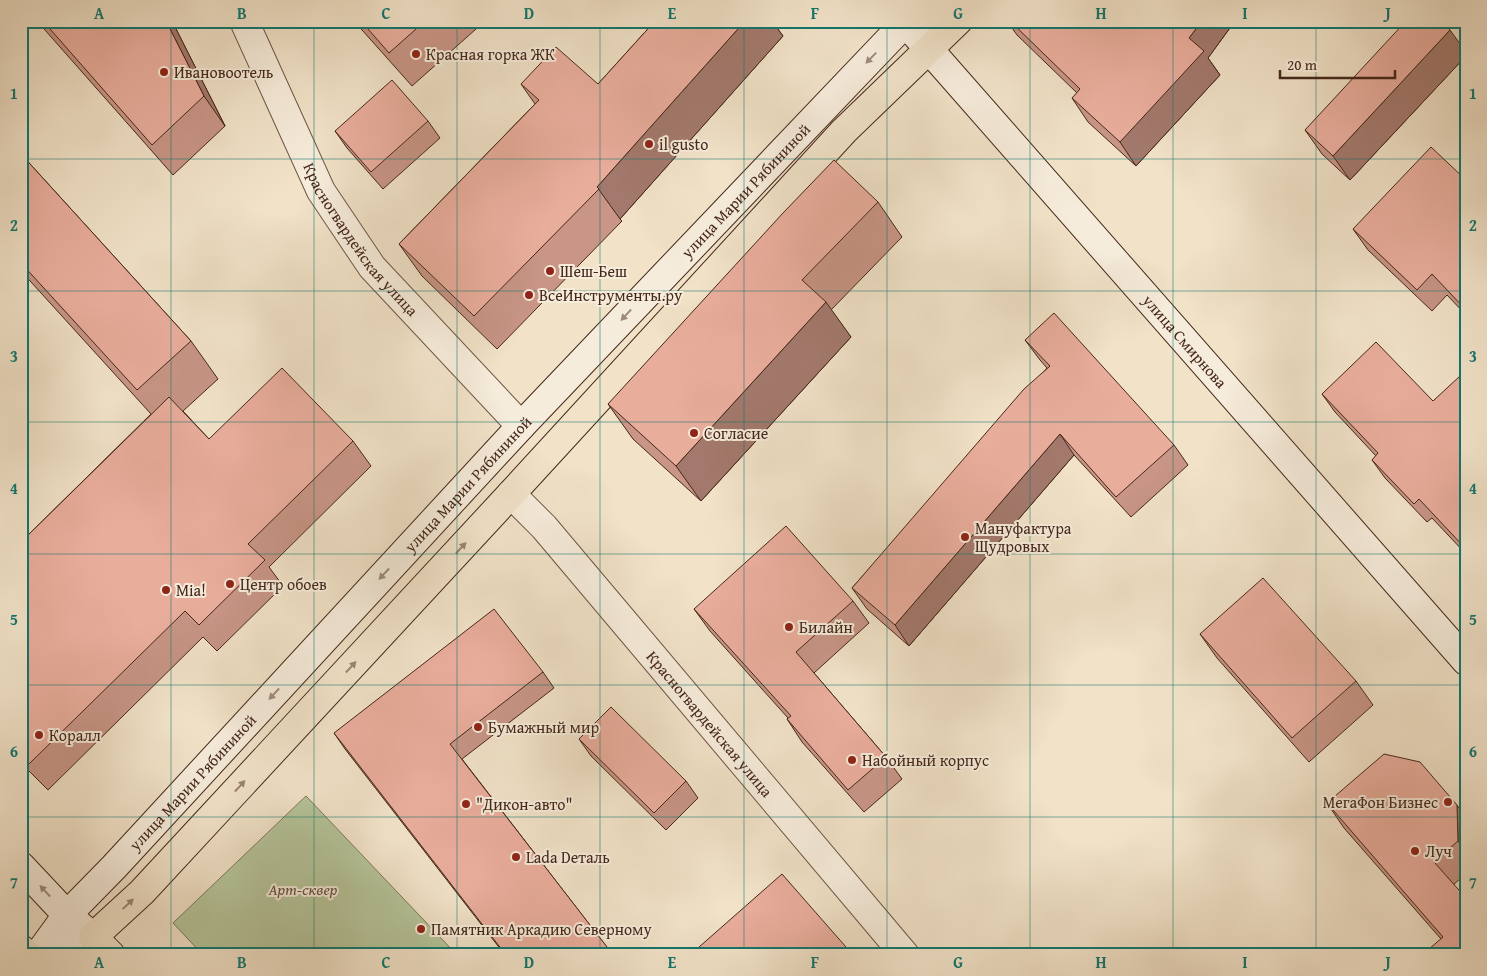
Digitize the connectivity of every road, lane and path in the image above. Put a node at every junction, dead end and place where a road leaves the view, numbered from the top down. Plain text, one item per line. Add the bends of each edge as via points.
1 (244, 21) edge
2 (958, 21) edge
3 (905, 22) edge
4 (929, 48) junction
5 (520, 426) junction
6 (511, 494) junction
7 (1466, 661) edge
8 (21, 866) edge
9 (67, 915) junction
10 (102, 946) edge
11 (21, 950) edge
12 (27, 955) edge
13 (38, 955) edge
14 (50, 955) edge
15 (906, 955) edge

1 - 5 main road, Красногвардейская улица via 321,191 372,267
2 - 4 highway, улица Марии Рябининой
3 - 4 main road, улица Смирнова
3 -> 5 main road, улица Марии Рябининой
4 - 6 highway, улица Марии Рябининой via 844,131
4 - 7 main road, улица Смирнова
5 -> 9 main road, улица Марии Рябининой
10 -> 6 highway, улица Марии Рябининой via 142,892
6 - 15 main road, Красногвардейская улица via 544,527
9 -> 8 main road
9 - 10 main road
9 - 13 main road, улица Марии Рябининой
10 - 14 main road, улица Марии Рябининой
11 - 12 highway

